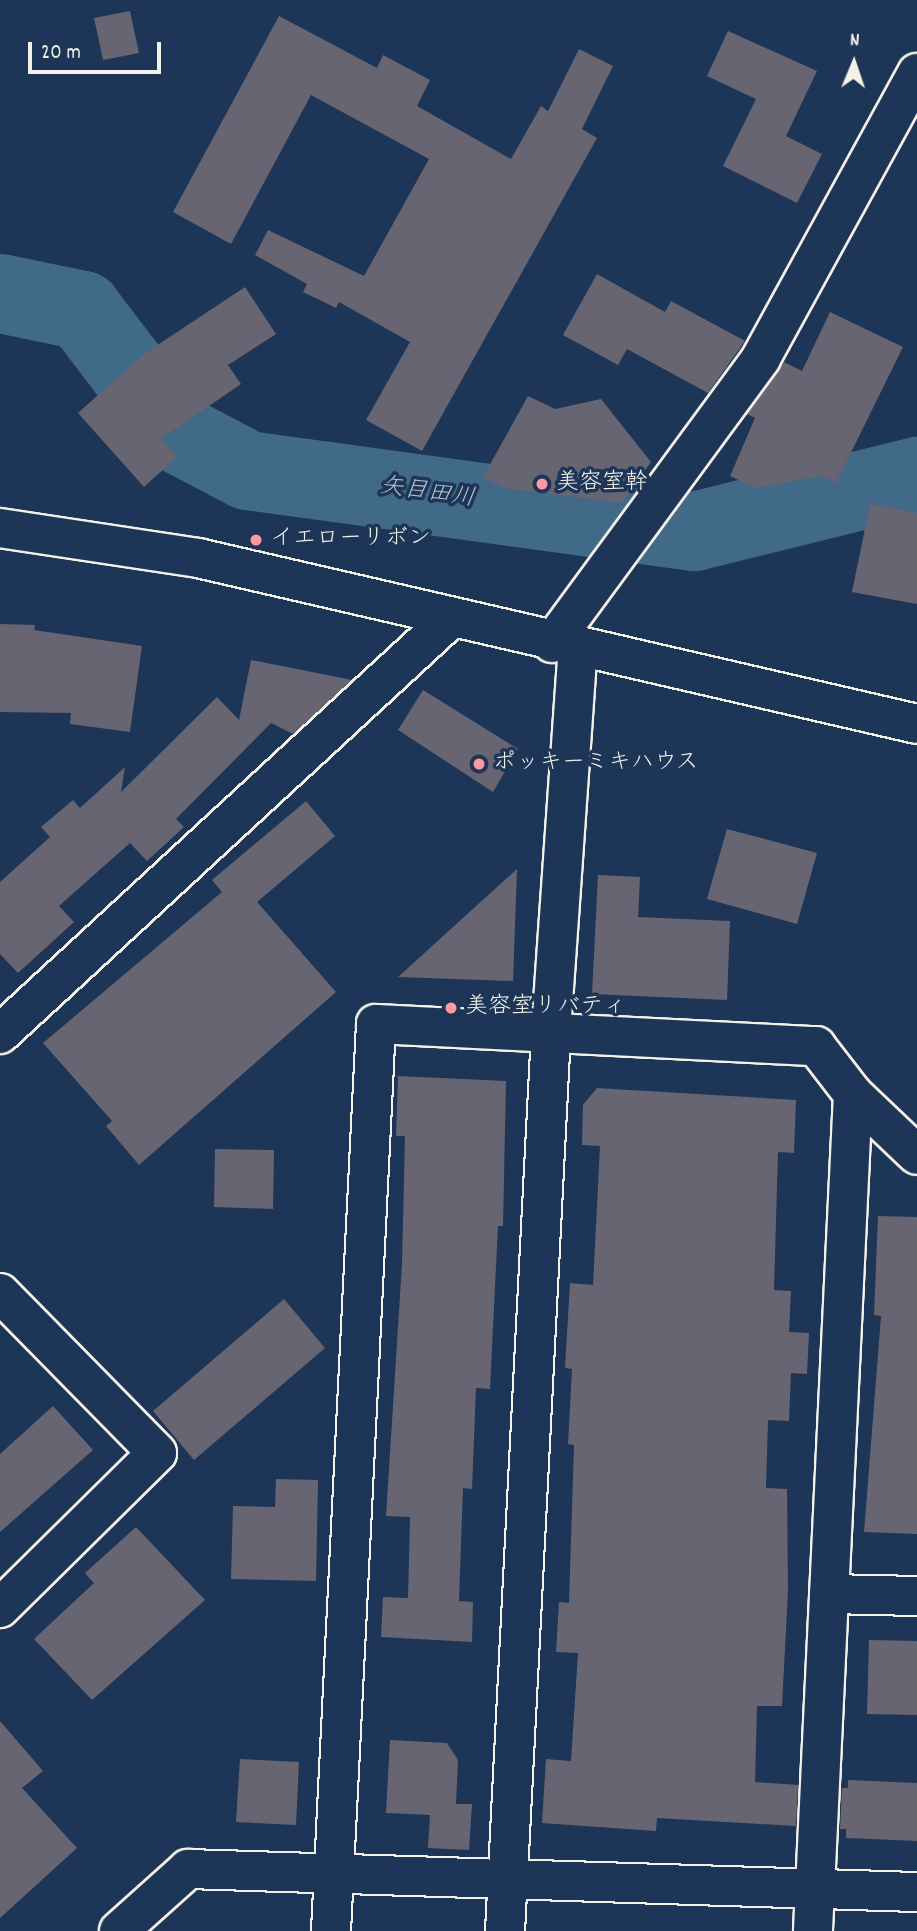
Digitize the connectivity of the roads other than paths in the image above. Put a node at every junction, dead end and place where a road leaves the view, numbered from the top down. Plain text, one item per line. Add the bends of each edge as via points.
1 (917, 73) edge
2 (0, 528) edge
3 (450, 619) junction
4 (565, 646) junction
5 (917, 724) edge
6 (551, 1031) junction
7 (0, 1034) edge
8 (853, 1094) junction
9 (917, 1155) edge
10 (0, 1293) edge
11 (829, 1594) junction
12 (917, 1596) edge
13 (0, 1608) edge
14 (334, 1871) junction
15 (507, 1875) junction
16 (815, 1890) junction
17 (917, 1892) edge
18 (119, 1931) edge
19 (331, 1931) edge
20 (505, 1931) edge
21 (813, 1931) edge

1 - 4 street via 761,358 622,551
2 - 3 street via 198,558
3 - 4 street
3 - 7 street
4 - 5 street
4 - 6 street
6 - 8 street via 816,1046
6 - 14 street via 376,1024
6 - 15 street
8 - 9 street
8 - 11 street
10 - 13 street via 157,1453
11 - 12 street
11 - 16 street
14 - 15 street
14 - 18 street via 188,1868
14 - 19 street
15 - 16 street
15 - 20 street
16 - 17 street
16 - 21 street

